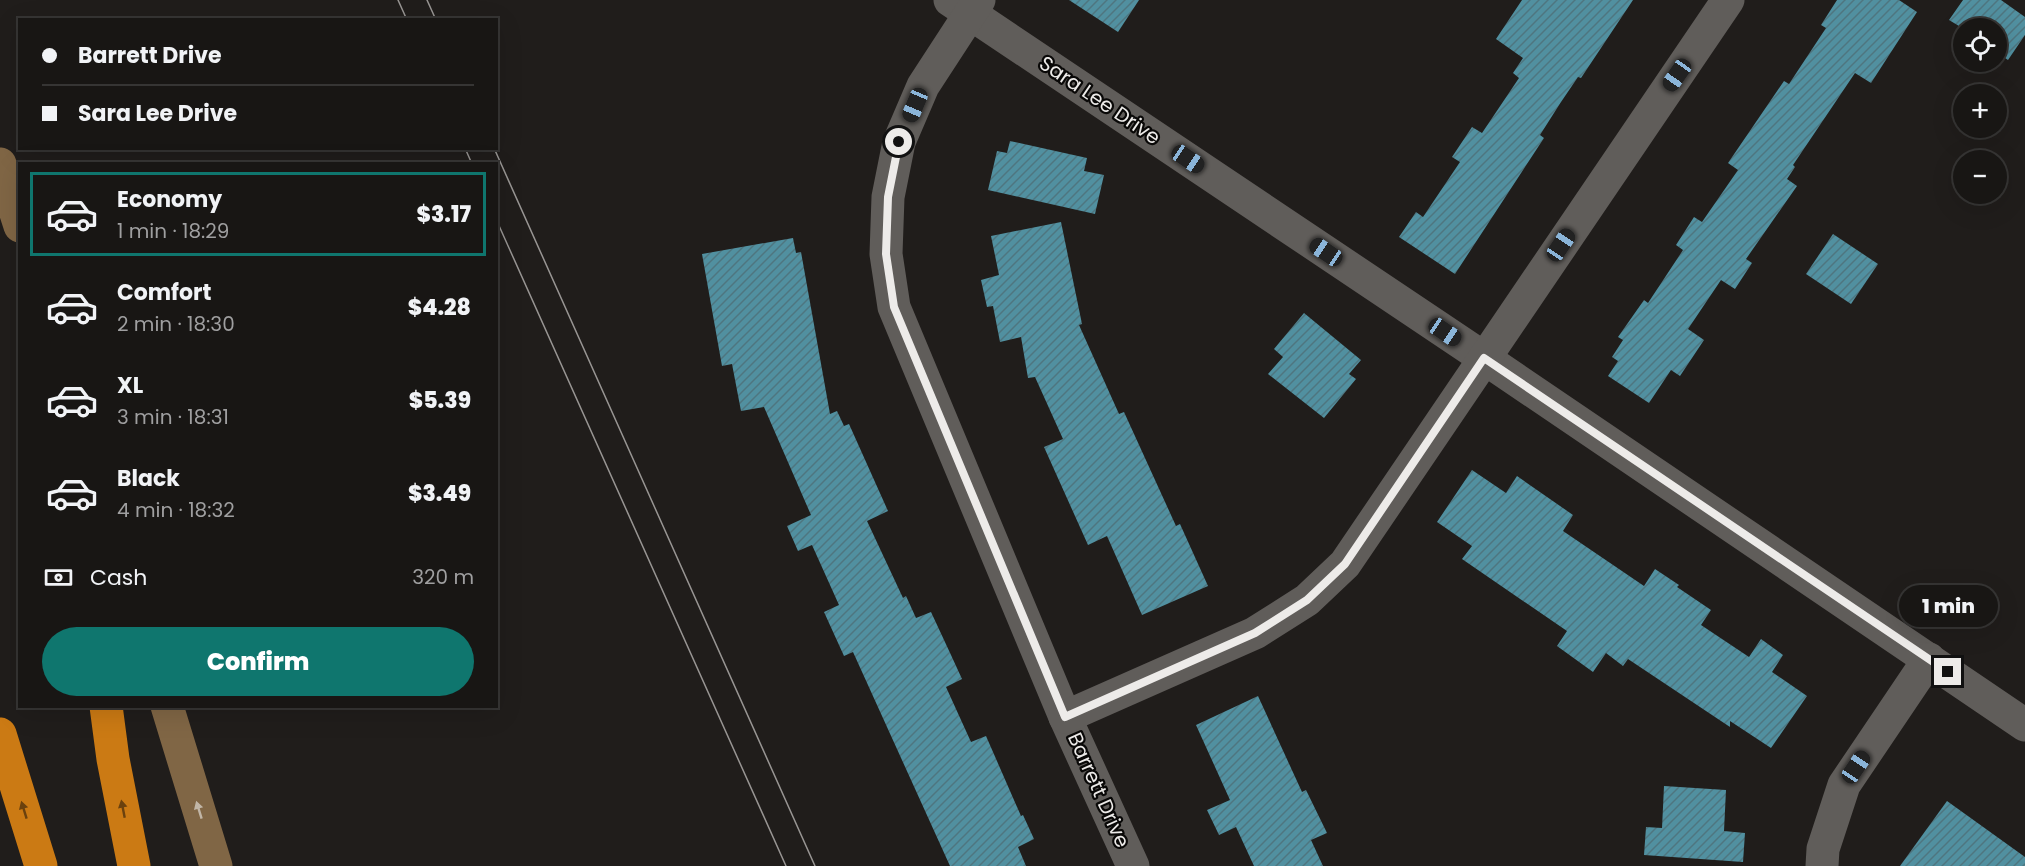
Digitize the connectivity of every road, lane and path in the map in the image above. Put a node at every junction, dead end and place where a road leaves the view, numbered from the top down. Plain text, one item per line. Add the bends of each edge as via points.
1 (1728, 0) edge
2 (966, 4) edge
3 (0, 164) edge
4 (18, 220) edge
5 (1484, 358) junction
6 (1929, 659) junction
7 (106, 708) edge
8 (168, 708) edge
9 (1065, 717) junction
10 (2025, 724) edge
11 (0, 734) edge
12 (41, 866) edge
13 (134, 866) edge
14 (216, 866) edge
15 (1133, 866) edge
16 (1822, 866) edge

1 - 5 street
2 - 5 street, Sara Lee Drive
2 - 9 street, Barrett Drive via 899,142 888,197 886,254 894,307
3 - 4 main road
5 - 6 street, Sara Lee Drive
5 - 9 street via 1345,564 1307,600 1255,633
6 - 10 street, Sara Lee Drive
6 - 16 street via 1844,785 1823,849
13 -> 7 highway
14 -> 8 main road
9 - 15 street, Barrett Drive
12 -> 11 highway

